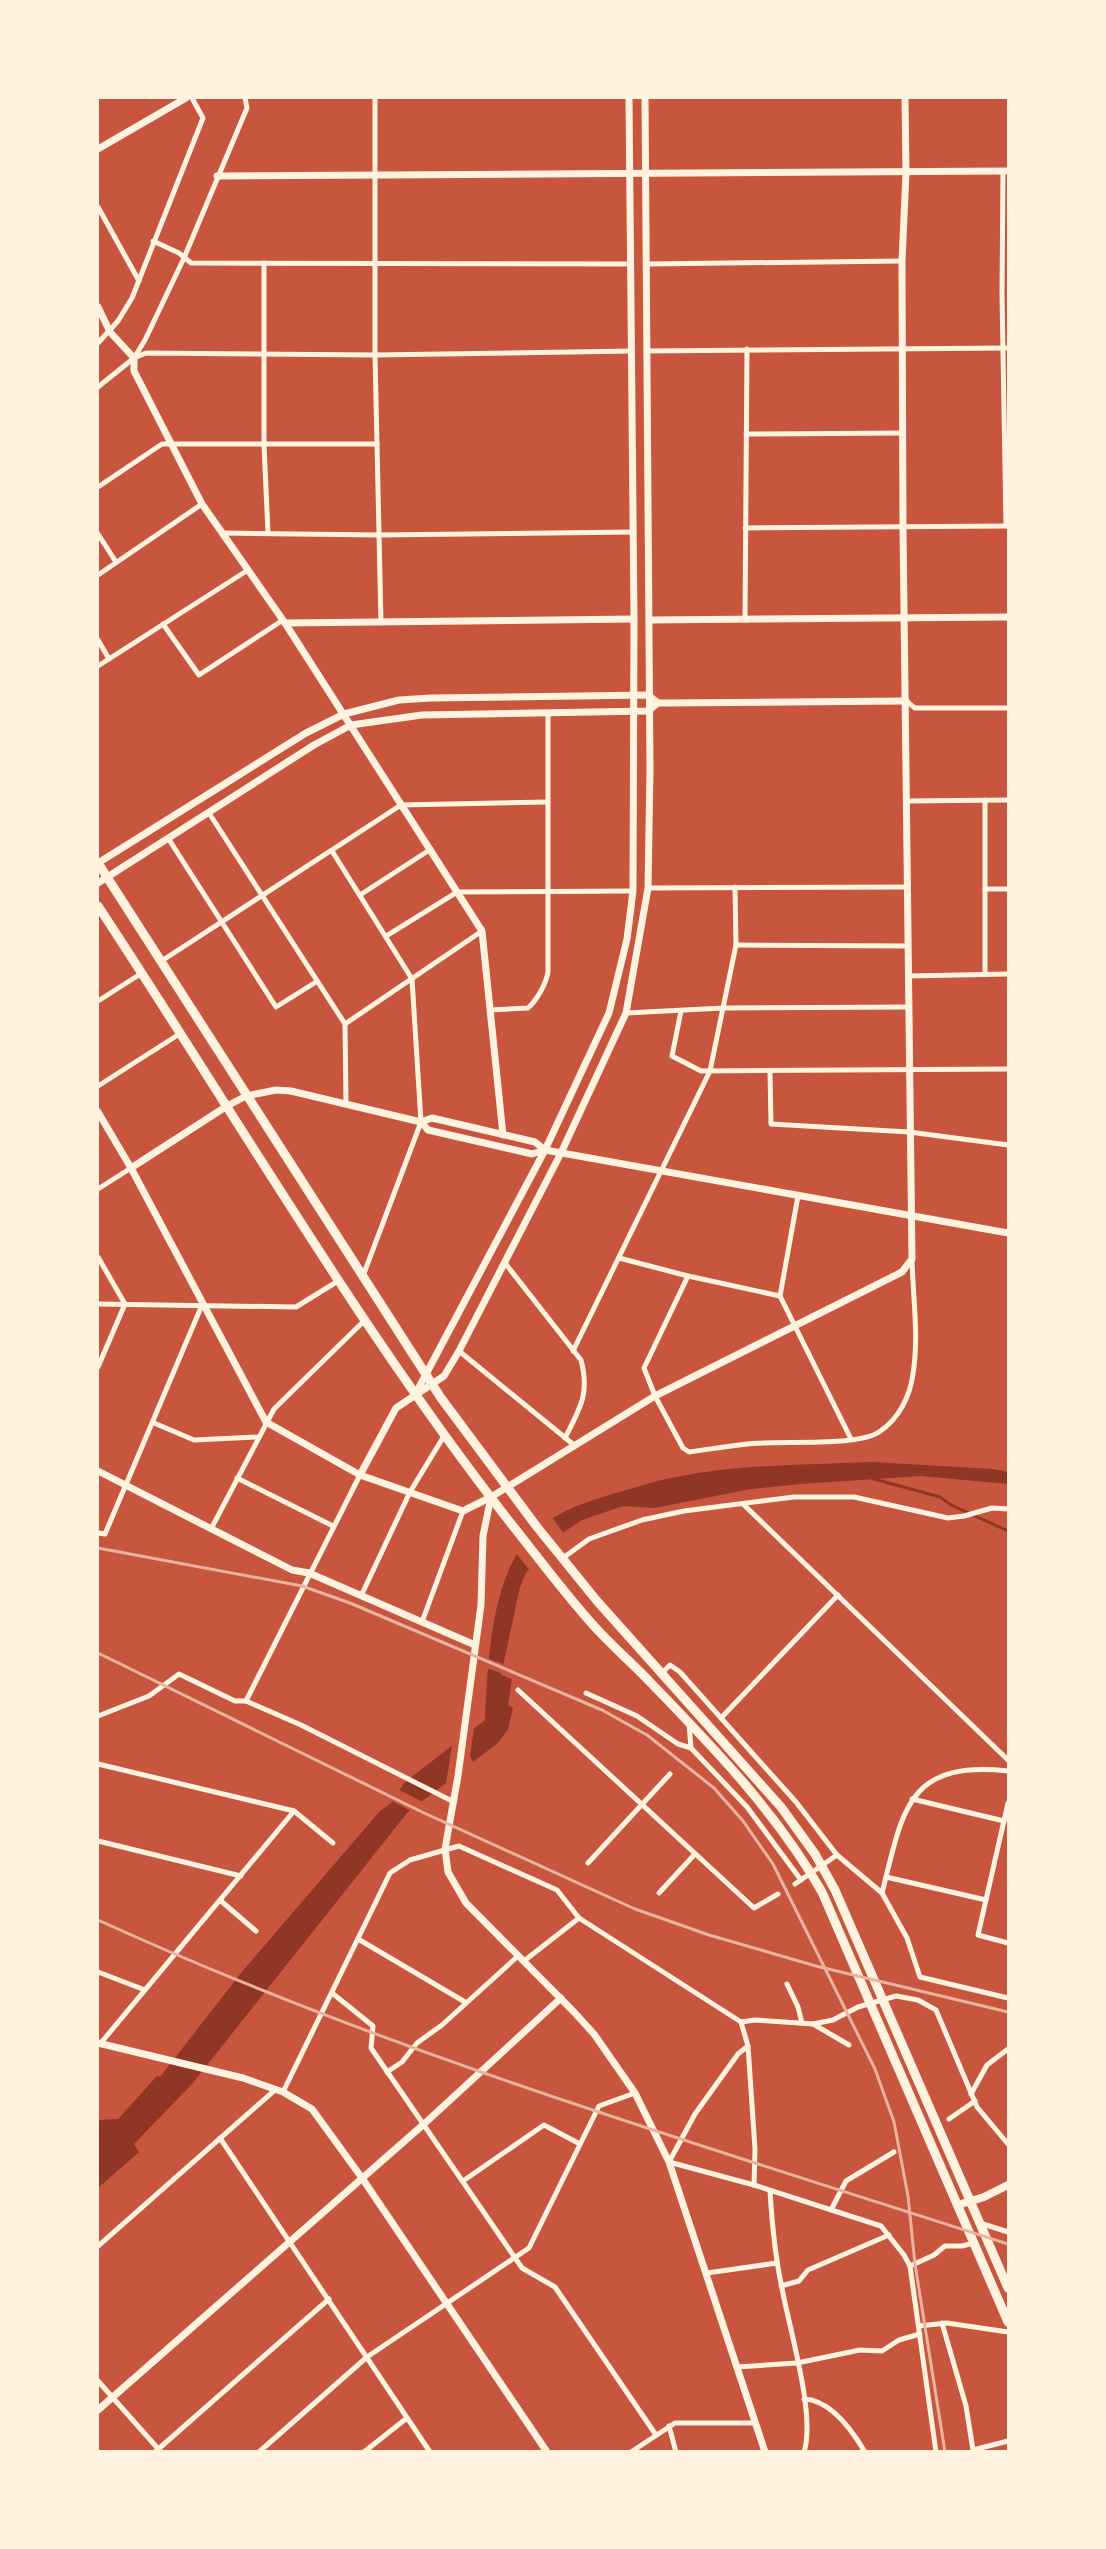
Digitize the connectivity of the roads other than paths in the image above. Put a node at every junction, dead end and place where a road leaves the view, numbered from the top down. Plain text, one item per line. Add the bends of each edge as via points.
1 (186, 98) edge
2 (192, 98) edge
3 (245, 98) edge
4 (375, 98) edge
5 (629, 98) edge
6 (645, 98) edge
7 (905, 98) edge
8 (98, 149) edge
9 (1006, 171) edge
10 (630, 172) junction
11 (645, 172) junction
12 (906, 173) junction
13 (217, 176) junction
14 (374, 177) junction
15 (98, 207) edge
16 (153, 241) junction
17 (184, 258) junction
18 (902, 261) junction
19 (1005, 261) edge
20 (374, 262) junction
21 (264, 263) junction
22 (630, 264) junction
23 (647, 264) junction
24 (139, 281) junction
25 (98, 308) edge
26 (110, 332) junction
27 (98, 343) edge
28 (1006, 348) edge
29 (747, 349) junction
30 (902, 349) junction
31 (632, 351) junction
32 (646, 351) junction
33 (265, 355) junction
34 (375, 355) junction
35 (134, 358) junction
36 (98, 387) edge
37 (903, 433) junction
38 (746, 434) junction
39 (171, 444) junction
40 (377, 444) junction
41 (264, 445) junction
42 (1006, 458) edge
43 (98, 487) edge
44 (202, 504) junction
45 (1007, 526) edge
46 (746, 528) junction
47 (903, 528) junction
48 (634, 532) junction
49 (222, 533) junction
50 (268, 533) junction
51 (98, 534) edge
52 (379, 535) junction
53 (116, 562) junction
54 (248, 570) junction
55 (98, 575) edge
56 (905, 617) junction
57 (1008, 617) edge
58 (634, 619) junction
59 (649, 620) junction
60 (745, 621) junction
61 (284, 622) junction
62 (381, 623) junction
63 (163, 624) junction
64 (98, 640) edge
65 (109, 659) junction
66 (98, 666) edge
67 (648, 695) junction
68 (633, 696) junction
69 (906, 700) junction
70 (658, 703) junction
71 (1008, 708) edge
72 (648, 711) junction
73 (633, 712) junction
74 (344, 714) junction
75 (548, 714) junction
76 (351, 726) junction
77 (271, 754) junction
78 (280, 767) junction
79 (201, 799) junction
80 (984, 800) junction
81 (1008, 800) edge
82 (908, 801) junction
83 (548, 802) junction
84 (401, 805) junction
85 (209, 813) junction
86 (160, 824) junction
87 (168, 838) junction
88 (430, 849) junction
89 (332, 851) junction
90 (98, 863) edge
91 (102, 880) edge
92 (735, 887) junction
93 (908, 887) junction
94 (648, 888) junction
95 (985, 889) junction
96 (1008, 889) edge
97 (549, 890) junction
98 (633, 891) junction
99 (457, 892) junction
100 (360, 895) junction
101 (262, 896) junction
102 (98, 906) edge
103 (222, 922) junction
104 (482, 931) junction
105 (386, 936) junction
106 (736, 945) junction
107 (908, 946) junction
108 (160, 962) junction
109 (142, 973) junction
110 (985, 974) junction
111 (1008, 974) edge
112 (909, 976) junction
113 (412, 979) junction
114 (316, 982) junction
115 (98, 1001) edge
116 (909, 1007) junction
117 (724, 1008) junction
118 (490, 1010) junction
119 (681, 1011) junction
120 (627, 1013) junction
121 (345, 1024) junction
122 (181, 1033) junction
123 (1008, 1069) edge
124 (910, 1070) junction
125 (710, 1071) junction
126 (770, 1071) junction
127 (98, 1086) edge
128 (246, 1096) junction
129 (346, 1103) junction
130 (227, 1106) junction
131 (98, 1112) edge
132 (421, 1122) junction
133 (909, 1132) junction
134 (503, 1135) junction
135 (1008, 1145) edge
136 (545, 1150) junction
137 (561, 1153) junction
138 (131, 1168) junction
139 (662, 1171) junction
140 (98, 1189) edge
141 (798, 1196) junction
142 (909, 1216) junction
143 (1008, 1233) edge
144 (98, 1257) edge
145 (619, 1258) junction
146 (912, 1259) junction
147 (505, 1263) junction
148 (688, 1276) junction
149 (362, 1277) junction
150 (338, 1281) junction
151 (780, 1296) junction
152 (98, 1304) edge
153 (124, 1304) junction
154 (202, 1305) junction
155 (364, 1321) junction
156 (794, 1325) junction
157 (459, 1351) junction
158 (573, 1351) junction
159 (98, 1366) edge
160 (426, 1376) junction
161 (432, 1384) junction
162 (414, 1395) junction
163 (655, 1396) junction
164 (266, 1422) junction
165 (154, 1423) junction
166 (444, 1436) junction
167 (258, 1437) junction
168 (565, 1438) junction
169 (851, 1439) junction
170 (574, 1445) junction
171 (98, 1471) edge
172 (360, 1475) junction
173 (237, 1478) junction
174 (126, 1485) junction
175 (508, 1487) junction
176 (410, 1492) junction
177 (491, 1497) junction
178 (743, 1504) junction
179 (1008, 1509) edge
180 (463, 1511) junction
181 (333, 1526) junction
182 (211, 1528) junction
183 (98, 1533) edge
184 (562, 1557) junction
185 (309, 1573) junction
186 (838, 1595) junction
187 (361, 1596) junction
188 (422, 1622) junction
189 (475, 1644) junction
190 (662, 1673) junction
191 (518, 1690) dead end
192 (586, 1693) dead end
193 (246, 1701) junction
194 (98, 1716) edge
195 (721, 1718) junction
196 (689, 1724) junction
197 (691, 1748) junction
198 (1008, 1760) edge
199 (98, 1764) edge
200 (1008, 1771) edge
201 (670, 1774) dead end
202 (912, 1800) junction
203 (454, 1803) junction
204 (1008, 1803) edge
205 (642, 1804) junction
206 (294, 1811) junction
207 (1004, 1821) junction
208 (98, 1841) edge
209 (333, 1843) dead end
210 (445, 1849) junction
211 (695, 1854) junction
212 (837, 1855) junction
213 (588, 1863) dead end
214 (241, 1876) junction
215 (886, 1877) junction
216 (801, 1880) junction
217 (795, 1884) dead end
218 (659, 1893) dead end
219 (882, 1893) junction
220 (778, 1894) dead end
221 (221, 1900) junction
222 (986, 1900) junction
223 (579, 1918) junction
224 (255, 1931) dead end
225 (358, 1939) junction
226 (1008, 1943) edge
227 (521, 1958) junction
228 (98, 1972) edge
229 (787, 1984) dead end
230 (145, 1990) junction
231 (332, 1993) junction
232 (561, 1998) junction
233 (1008, 1998) edge
234 (465, 2002) junction
235 (741, 2022) junction
236 (802, 2023) junction
237 (813, 2024) junction
238 (99, 2044) edge
239 (849, 2045) dead end
240 (748, 2046) junction
241 (1008, 2049) edge
242 (387, 2072) junction
243 (280, 2090) junction
244 (635, 2092) junction
245 (971, 2094) junction
246 (975, 2101) junction
247 (949, 2119) dead end
248 (424, 2124) junction
249 (220, 2138) junction
250 (580, 2144) junction
251 (1008, 2144) edge
252 (894, 2152) dead end
253 (669, 2162) junction
254 (362, 2178) junction
255 (463, 2181) junction
256 (754, 2185) junction
257 (1008, 2185) edge
258 (770, 2191) junction
259 (971, 2202) junction
260 (958, 2205) junction
261 (831, 2210) junction
262 (980, 2223) junction
263 (1008, 2232) edge
264 (889, 2235) junction
265 (290, 2241) junction
266 (974, 2243) junction
267 (98, 2246) edge
268 (516, 2258) junction
269 (777, 2263) junction
270 (910, 2266) junction
271 (706, 2273) junction
272 (781, 2286) junction
273 (1008, 2288) edge
274 (329, 2299) junction
275 (447, 2302) junction
276 (1008, 2322) edge
277 (942, 2323) junction
278 (919, 2326) junction
279 (1008, 2332) edge
280 (920, 2334) junction
281 (367, 2357) junction
282 (797, 2363) junction
283 (737, 2367) junction
284 (98, 2380) edge
285 (112, 2397) junction
286 (804, 2399) junction
287 (98, 2410) edge
288 (407, 2418) junction
289 (755, 2423) junction
290 (669, 2426) junction
291 (656, 2435) junction
292 (1008, 2441) edge
293 (158, 2450) edge
294 (259, 2451) edge
295 (364, 2451) edge
296 (430, 2451) edge
297 (547, 2451) edge
298 (631, 2451) edge
299 (676, 2451) edge
300 (765, 2451) edge
301 (804, 2451) edge
302 (865, 2451) edge
303 (936, 2451) edge

1 - 8 street
2 - 16 street via 203,118
3 - 13 street via 247,108
4 - 14 street
5 - 10 street
6 - 11 street
7 - 12 street
9 - 12 street
9 - 19 street
10 - 11 street
10 - 14 street
10 - 22 street
11 - 12 street
11 - 23 street
12 - 18 street
13 - 14 street
13 - 17 street
14 - 20 street
15 - 24 street
16 - 17 street
16 - 24 street
17 - 21 street via 191,263
17 - 35 street
18 - 23 street
18 - 30 street
19 - 28 street
20 - 21 street
20 - 22 street
20 - 34 street
21 - 33 street
22 - 31 street
23 - 32 street
24 - 26 street
25 - 26 street
26 - 27 street
26 - 35 street
28 - 30 street
28 - 42 street
29 - 30 street
29 - 32 street
29 - 38 street
30 - 37 street
31 - 34 street
31 - 48 street
32 - 59 street
33 - 34 street
33 - 35 street via 146,353
33 - 41 street
34 - 40 street
35 - 36 street
35 - 39 street via 134,371
37 - 38 street
37 - 47 street
38 - 46 street
39 - 41 street
39 - 43 street via 162,444
39 - 44 street
40 - 41 street
40 - 52 street
41 - 50 street
42 - 45 street
44 - 49 street
44 - 53 street
45 - 47 street
46 - 47 street
46 - 60 street
47 - 56 street
48 - 52 street
48 - 58 street
49 - 50 street
49 - 54 street
50 - 52 street
51 - 53 street
52 - 62 street
53 - 55 street
54 - 61 street
54 - 63 street
56 - 57 street
56 - 60 street
56 - 69 street
58 - 62 street
58 - 68 street
59 - 60 street
59 - 67 street
61 - 62 street
61 - 63 street via 199,675
61 - 74 street
63 - 65 street
64 - 65 street
65 - 66 street
67 - 68 street
67 - 70 street
67 - 72 street
68 - 73 street
68 - 74 street via 431,698 399,700
69 - 70 street
69 - 71 street via 915,708
69 - 82 street
70 - 72 street
72 - 73 street
72 - 94 street
73 - 75 street
73 - 98 street
74 - 76 street
74 - 77 street
75 - 76 street via 422,715
75 - 83 street
76 - 78 street
76 - 84 street
77 - 78 street
77 - 79 street
78 - 85 street
79 - 85 street
79 - 86 street
80 - 81 street
80 - 82 street
80 - 95 street
82 - 93 street
83 - 84 street
83 - 97 street
84 - 88 street
84 - 89 street
85 - 87 street
85 - 101 street
86 - 87 street
86 - 90 street
87 - 91 street
87 - 103 street
88 - 99 street
88 - 100 street
89 - 100 street
89 - 101 street
90 - 91 highway
91 - 108 highway
92 - 93 street
92 - 94 street
92 - 106 street
93 - 107 street
94 - 120 street
95 - 96 street
95 - 110 street
97 - 98 street
97 - 99 street
97 - 118 street via 547,979 528,1008
98 - 136 street via 627,939 609,1013
99 - 104 street
99 - 105 street
100 - 105 street
101 - 103 street
101 - 114 street
102 - 109 highway
103 - 108 street
103 - 114 street via 276,1007
104 - 113 street
104 - 118 street
105 - 113 street
106 - 107 street
106 - 117 street
107 - 112 street
108 - 128 highway
109 - 115 street
109 - 122 highway
110 - 111 street
110 - 112 street
112 - 116 street
113 - 121 street
113 - 132 street
114 - 121 street
116 - 117 street
116 - 124 street
117 - 119 street
117 - 125 street
118 - 134 street
119 - 120 street
119 - 125 street via 672,1056 701,1071
120 - 137 street
121 - 129 street
122 - 127 street
122 - 130 highway
123 - 124 street
124 - 126 street
124 - 133 street
125 - 126 street
125 - 139 street
126 - 133 street via 771,1124
128 - 129 street via 276,1090
128 - 130 street
128 - 149 highway
129 - 132 street
130 - 138 street
130 - 150 highway
131 - 138 street
132 - 134 street via 432,1118
132 - 136 street via 428,1131 521,1152
132 - 149 street
133 - 135 street
133 - 142 street
134 - 136 street via 535,1142
136 - 137 street
136 - 160 street
137 - 139 street
137 - 147 street
138 - 140 street
138 - 154 street
139 - 141 street
139 - 145 street
141 - 142 street
141 - 151 street
142 - 143 street
142 - 146 street
144 - 153 street
145 - 148 street
145 - 158 street
146 - 156 street via 902,1272
146 - 169 street via 914,1360 908,1394 900,1412 879,1432
147 - 157 street
147 - 158 street
148 - 151 street
148 - 163 street via 644,1368
149 - 160 highway
150 - 154 street via 296,1307
150 - 155 highway
151 - 156 street
152 - 153 street
153 - 154 street
153 - 159 street
154 - 164 street
154 - 165 street
155 - 162 highway
155 - 164 street via 274,1409
156 - 163 street
156 - 169 street
157 - 161 street via 444,1376
157 - 168 street
158 - 168 street via 586,1377 585,1392
160 - 161 highway
160 - 162 street
161 - 162 street
161 - 175 highway
162 - 166 highway
162 - 172 street via 396,1408
163 - 169 street via 683,1448 689,1452 759,1443
163 - 170 street
164 - 167 street
164 - 172 street
165 - 167 street via 194,1440
165 - 174 street
166 - 176 street
166 - 177 highway
167 - 173 street
168 - 170 street
170 - 175 street
171 - 174 street
172 - 176 street
172 - 181 street
173 - 181 street
173 - 182 street
174 - 182 street
174 - 183 street via 105,1534
175 - 177 street
175 - 184 highway
176 - 180 street
176 - 187 street
177 - 180 street
177 - 189 street via 483,1536 481,1605
177 - 196 highway via 594,1626
178 - 179 street via 794,1497 854,1497 948,1518 992,1508
178 - 184 street via 642,1521 589,1539
178 - 186 street
180 - 188 street
181 - 185 street
182 - 185 street via 292,1570
184 - 190 highway
185 - 187 street
185 - 193 street
186 - 195 street
186 - 198 street
187 - 188 street
188 - 189 street
189 - 203 street
190 - 195 street via 670,1665 680,1672
190 - 259 highway via 781,1808 815,1854 836,1890
191 - 205 street
192 - 197 street via 637,1716 678,1744
193 - 194 street via 236,1701 179,1674 149,1696
193 - 203 street
195 - 212 street
196 - 197 street
196 - 260 highway via 774,1818 822,1892
197 - 216 street via 747,1807
199 - 206 street
200 - 202 street via 955,1771 930,1782
201 - 205 street
202 - 207 street
202 - 215 street via 905,1809
203 - 210 street
204 - 207 street
205 - 211 street
205 - 213 street
206 - 209 street
206 - 214 street
207 - 222 street
208 - 214 street
210 - 223 street via 459,1846 557,1890
210 - 225 street via 410,1860 390,1873
210 - 227 street via 448,1872 460,1894
211 - 218 street
211 - 220 street via 754,1908
212 - 216 street
212 - 219 street
214 - 221 street
215 - 219 street
215 - 222 street
216 - 217 street
219 - 233 street via 907,1938 920,1977
221 - 224 street
221 - 230 street
222 - 226 street via 978,1935
223 - 227 street
223 - 235 street
225 - 231 street
225 - 234 street
227 - 232 street
227 - 234 street
228 - 230 street
229 - 236 street
230 - 238 street
231 - 242 street via 374,2026 371,2048
231 - 243 street
232 - 244 street via 594,2034
232 - 248 street
234 - 242 street
235 - 236 street
235 - 240 street
236 - 237 street
237 - 239 street
237 - 245 street via 896,1996 918,2000 936,2010 940,2017
238 - 243 street
240 - 253 street via 695,2114
240 - 256 street
241 - 245 street via 987,2065
242 - 248 street
243 - 249 street
243 - 254 street via 319,2116
244 - 250 street via 599,2106
244 - 253 street
245 - 246 street
246 - 247 street
246 - 251 street
248 - 254 street
248 - 255 street
249 - 265 street
249 - 267 street
250 - 255 street via 544,2125
250 - 268 street via 529,2248
252 - 261 street via 846,2181
253 - 256 street
253 - 271 street
254 - 265 street
254 - 275 street
255 - 268 street
256 - 258 street
257 - 259 main road
258 - 261 street
258 - 269 street
259 - 260 main road
259 - 262 highway
260 - 266 highway
261 - 264 street via 881,2226
262 - 263 street
262 - 273 highway
264 - 270 street
264 - 272 street via 808,2270 799,2281
265 - 274 street
265 - 285 street
266 - 270 street via 945,2246
266 - 276 highway
268 - 275 street
268 - 291 street via 526,2271 555,2287
269 - 271 street
269 - 272 street
270 - 278 street
271 - 283 street
272 - 282 street
274 - 281 street
274 - 293 street
275 - 281 street
275 - 297 street
277 - 278 street
277 - 279 street
277 - 292 street via 966,2406 973,2450
278 - 280 street
280 - 282 street via 882,2350 860,2350
280 - 303 street
281 - 288 street
281 - 294 street
282 - 283 street
282 - 286 street
283 - 289 street
284 - 285 street
285 - 287 street
285 - 293 street
286 - 301 street via 808,2439
286 - 302 street via 816,2400 840,2419
288 - 295 street
288 - 296 street
289 - 290 street
289 - 300 street
290 - 291 street
290 - 299 street
291 - 298 street

